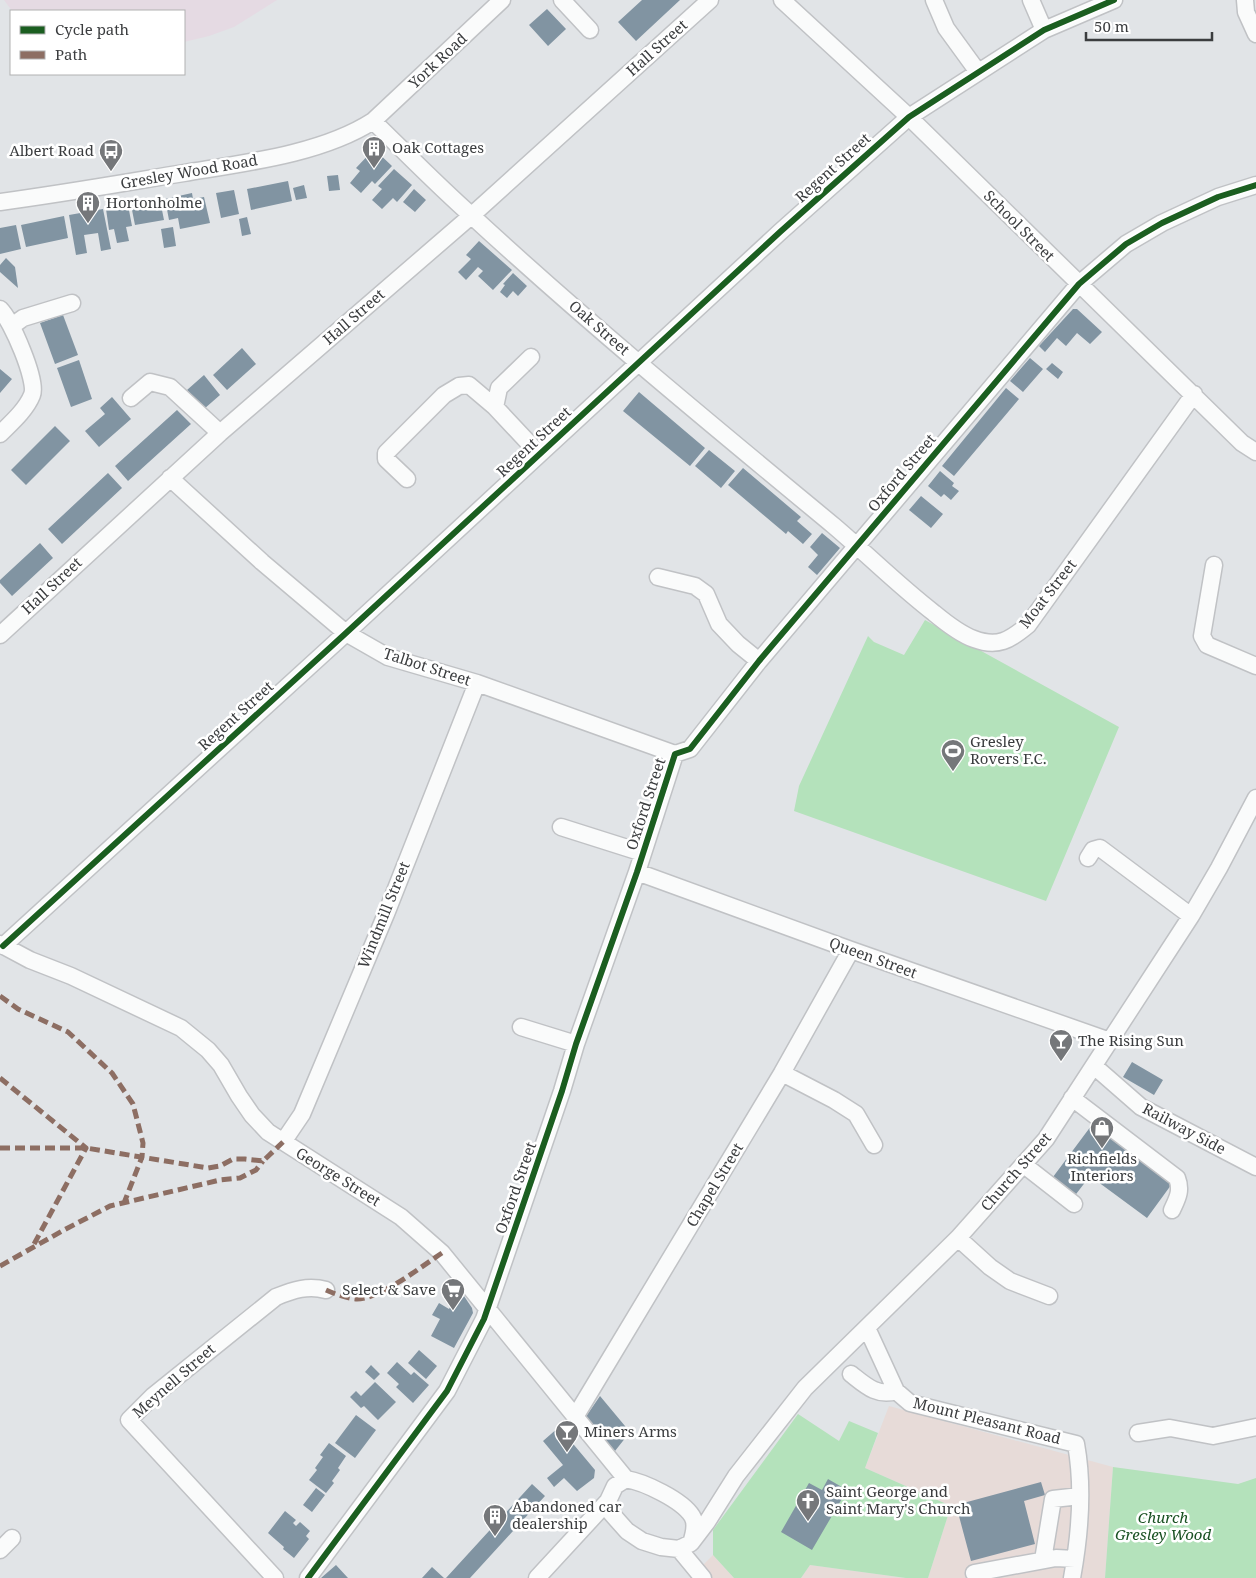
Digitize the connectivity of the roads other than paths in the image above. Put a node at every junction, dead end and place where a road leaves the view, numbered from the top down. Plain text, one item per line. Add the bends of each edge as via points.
1 (502, 0) edge
2 (562, 0) edge
3 (710, 0) edge
4 (782, 0) edge
5 (934, 0) edge
6 (1031, 0) edge
7 (1114, 0) edge
8 (1245, 0) edge
9 (590, 30) dead end
10 (1044, 30) junction
11 (1256, 34) edge
12 (978, 72) junction
13 (909, 117) junction
14 (373, 120) junction
15 (1256, 185) edge
16 (0, 202) edge
17 (471, 216) junction
18 (1079, 284) junction
19 (72, 303) dead end
20 (0, 309) edge
21 (12, 326) junction
22 (531, 357) dead end
23 (638, 362) junction
24 (1194, 394) junction
25 (131, 398) dead end
26 (495, 407) junction
27 (220, 433) junction
28 (0, 434) edge
29 (1256, 452) edge
30 (539, 454) junction
31 (170, 478) junction
32 (407, 479) dead end
33 (857, 546) junction
34 (1214, 566) dead end
35 (658, 578) dead end
36 (346, 633) junction
37 (0, 635) edge
38 (759, 661) junction
39 (1256, 666) edge
40 (477, 684) junction
41 (675, 754) junction
42 (1256, 798) edge
43 (561, 827) dead end
44 (643, 853) junction
45 (1088, 858) dead end
46 (637, 872) junction
47 (1191, 916) junction
48 (1, 945) edge
49 (851, 950) junction
50 (521, 1027) dead end
51 (1110, 1041) junction
52 (576, 1044) junction
53 (1094, 1066) junction
54 (782, 1073) junction
55 (1072, 1098) junction
56 (283, 1142) junction
57 (874, 1145) dead end
58 (1024, 1165) junction
59 (1256, 1167) edge
60 (1074, 1204) dead end
61 (1172, 1210) dead end
62 (958, 1238) junction
63 (326, 1290) dead end
64 (1049, 1296) dead end
65 (488, 1308) junction
66 (867, 1328) junction
67 (851, 1374) dead end
68 (896, 1390) junction
69 (575, 1417) junction
70 (1256, 1428) edge
71 (1138, 1433) dead end
72 (626, 1479) junction
73 (1080, 1496) junction
74 (608, 1501) junction
75 (718, 1504) junction
76 (682, 1506) junction
77 (12, 1538) dead end
78 (685, 1546) junction
79 (0, 1550) edge
80 (1076, 1559) junction
81 (1043, 1560) junction
82 (974, 1573) dead end
83 (695, 1575) edge
84 (275, 1578) edge
85 (308, 1578) edge
86 (537, 1578) edge
87 (1072, 1578) edge

1 - 14 street, York Road
2 - 9 street
3 - 17 street, Hall Street
4 - 13 street, School Street
5 - 12 street via 946,28
6 - 10 street
7 - 10 street, Regent Street
8 - 11 street via 1246,12
10 - 12 street, Regent Street
12 - 13 street, Regent Street
13 - 18 street, School Street
13 - 23 street, Regent Street
14 - 16 street, Gresley Wood Road via 328,142 275,157
14 - 17 street, Oak Street
15 - 18 street, Oxford Street via 1218,197 1162,223 1126,244
17 - 23 street, Oak Street
17 - 27 street, Hall Street
18 - 24 street, School Street
18 - 33 street, Oxford Street
19 - 21 street via 23,318
20 - 21 street
21 - 28 street via 32,379 33,394 19,415
22 - 26 street via 499,388
23 - 30 street, Regent Street
23 - 33 street, Oak Street
24 - 29 street, School Street via 1242,443
24 - 33 street, Moat Street via 1028,625 1003,642 972,639 949,625
25 - 27 street via 150,382 170,387
26 - 30 street
26 - 32 street via 469,385 459,386 444,395 386,453 386,459
27 - 31 street, Hall Street
30 - 36 street, Regent Street
31 - 36 street, Talbot Street
31 - 37 street, Hall Street
33 - 38 street, Oxford Street
34 - 39 street via 1202,636 1207,645
35 - 38 street via 695,586 706,594 719,624
36 - 40 street, Talbot Street via 388,657
36 - 48 street, Regent Street
38 - 41 street, Oxford Street via 690,749
40 - 41 street, Talbot Street
40 - 56 street, Windmill Street via 302,1114
41 - 44 street, Oxford Street
42 - 47 street, Church Street
43 - 44 street
44 - 46 street, Oxford Street
45 - 47 street via 1100,848
46 - 49 street, Queen Street
46 - 52 street, Oxford Street
47 - 51 street, Church Street
48 - 56 street, George Street via 181,1028 208,1050 252,1115
49 - 51 street, Queen Street
49 - 54 street, Chapel Street
50 - 52 street
51 - 53 street, Church Street
52 - 65 street, Oxford Street
53 - 55 street, Church Street
53 - 59 street, Railway Side via 1142,1108
54 - 57 street via 856,1114
54 - 69 street, Chapel Street
55 - 58 street, Church Street via 1046,1139
55 - 61 street via 1177,1178 1179,1194
56 - 65 street, George Street via 400,1217 442,1253
58 - 60 street
58 - 62 street, Church Street
62 - 64 street via 1010,1281
62 - 66 street, Church Street
63 - 84 street, Meynell Street via 310,1287 276,1297 153,1396 129,1420
65 - 69 street, George Street
65 - 85 street, Oxford Street via 447,1391
66 - 68 street, Mount Pleasant Road
66 - 75 street, Church Street via 805,1388
67 - 68 street via 871,1390 886,1394
68 - 73 street, Mount Pleasant Road via 910,1403 1076,1444
69 - 72 street, George Street
70 - 71 street via 1213,1436 1170,1428
72 - 74 street via 615,1486
72 - 76 street via 640,1482
73 - 80 street, Mount Pleasant Road
73 - 81 street via 1053,1499
74 - 78 street via 611,1513 642,1541 661,1547
74 - 86 street
75 - 76 street via 696,1509
75 - 78 street, Church Street via 708,1522
76 - 78 street via 693,1516 695,1531
77 - 79 street
78 - 83 street
80 - 81 street
80 - 87 street, Mount Pleasant Road
81 - 82 street

